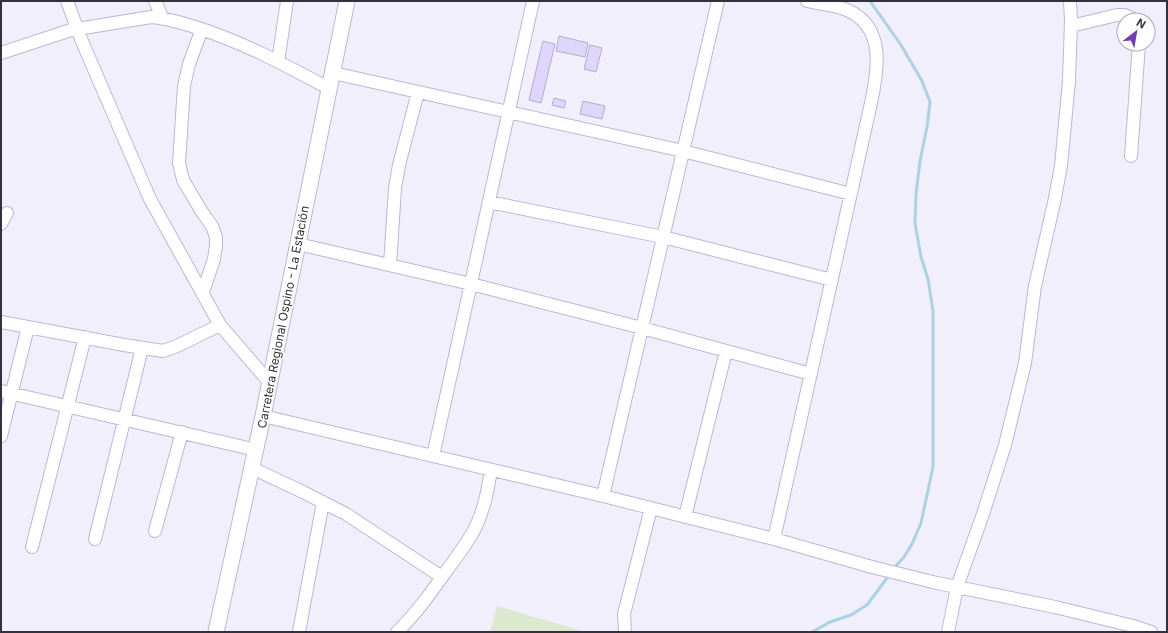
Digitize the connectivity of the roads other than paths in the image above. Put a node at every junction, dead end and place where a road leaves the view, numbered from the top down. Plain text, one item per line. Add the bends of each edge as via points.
1 (67, 1) edge
2 (155, 1) edge
3 (287, 1) edge
4 (347, 1) edge
5 (534, 1) edge
6 (718, 1) edge
7 (808, 1) edge
8 (1070, 1) edge
9 (1116, 15) edge
10 (163, 19) junction
11 (1071, 26) junction
12 (78, 28) junction
13 (202, 30) junction
14 (1138, 52) edge
15 (1, 53) edge
16 (278, 62) junction
17 (333, 73) junction
18 (330, 89) junction
19 (418, 92) junction
20 (509, 112) junction
21 (683, 151) junction
22 (1131, 156) dead end
23 (851, 194) junction
24 (489, 202) junction
25 (7, 213) dead end
26 (1, 224) edge
27 (663, 237) junction
28 (298, 244) junction
29 (390, 265) junction
30 (832, 280) junction
31 (471, 284) junction
32 (203, 292) junction
33 (1, 322) edge
34 (220, 325) junction
35 (28, 326) junction
36 (642, 328) junction
37 (84, 337) junction
38 (142, 348) junction
39 (726, 351) junction
40 (811, 374) junction
41 (270, 384) junction
42 (6, 392) edge
43 (67, 406) junction
44 (264, 416) junction
45 (124, 419) junction
46 (182, 432) junction
47 (1, 436) edge
48 (256, 450) junction
49 (433, 456) junction
50 (252, 468) junction
51 (491, 470) junction
52 (603, 496) junction
53 (323, 502) junction
54 (651, 508) junction
55 (685, 516) junction
56 (155, 531) dead end
57 (95, 539) dead end
58 (774, 539) junction
59 (32, 547) dead end
60 (442, 577) junction
61 (957, 587) junction
62 (216, 632) edge
63 (299, 632) edge
64 (397, 632) edge
65 (625, 632) edge
66 (948, 632) edge
67 (1151, 632) edge

1 - 12 street
2 - 10 street
3 - 16 street
4 - 17 main road, Carretera Regional Ospino - La Estación
5 - 20 street
6 - 21 street
7 - 23 street via 846,10 857,16 873,35 877,50 874,88
8 - 11 street
9 - 11 street
10 - 12 street via 151,17
10 - 13 street
11 - 61 street via 1070,81 1061,166 1035,286 1025,363 1005,444
12 - 15 street
12 - 32 street via 150,199
13 - 16 street via 238,42
13 - 32 street via 188,64 184,86 179,163 183,180 216,236 214,259
14 - 22 street
16 - 18 street
17 - 18 main road, Carretera Regional Ospino - La Estación
17 - 19 street
18 - 28 main road, Carretera Regional Ospino - La Estación
19 - 20 street
19 - 29 street via 395,188
20 - 21 street
20 - 24 street
21 - 23 street
21 - 27 street
23 - 30 street
24 - 27 street
24 - 31 street
25 - 26 street
27 - 30 street
27 - 36 street
28 - 29 street
28 - 41 main road, Carretera Regional Ospino - La Estación
29 - 31 street
30 - 40 street
31 - 36 street
31 - 49 street
32 - 34 street
33 - 35 street
34 - 38 street via 169,350
34 - 41 street
35 - 37 street
35 - 42 street
36 - 39 street
36 - 52 street
37 - 38 street
37 - 43 street
38 - 45 street
39 - 40 street
39 - 55 street
40 - 58 street
41 - 44 main road, Carretera Regional Ospino - La Estación
42 - 43 street
42 - 47 street
43 - 45 street
43 - 59 street
44 - 48 main road, Carretera Regional Ospino - La Estación
44 - 49 street
45 - 46 street
45 - 57 street
46 - 48 street
46 - 56 street
48 - 50 main road, Carretera Regional Ospino - La Estación
49 - 51 street
50 - 53 street
50 - 62 main road, Carretera Regional Ospino - La Estación
51 - 52 street
51 - 60 street via 477,526
52 - 54 street
53 - 60 street
53 - 63 street
54 - 55 street
54 - 65 street via 624,614
55 - 58 street
58 - 61 street via 872,567
60 - 64 street
61 - 66 street
61 - 67 street via 1055,607

